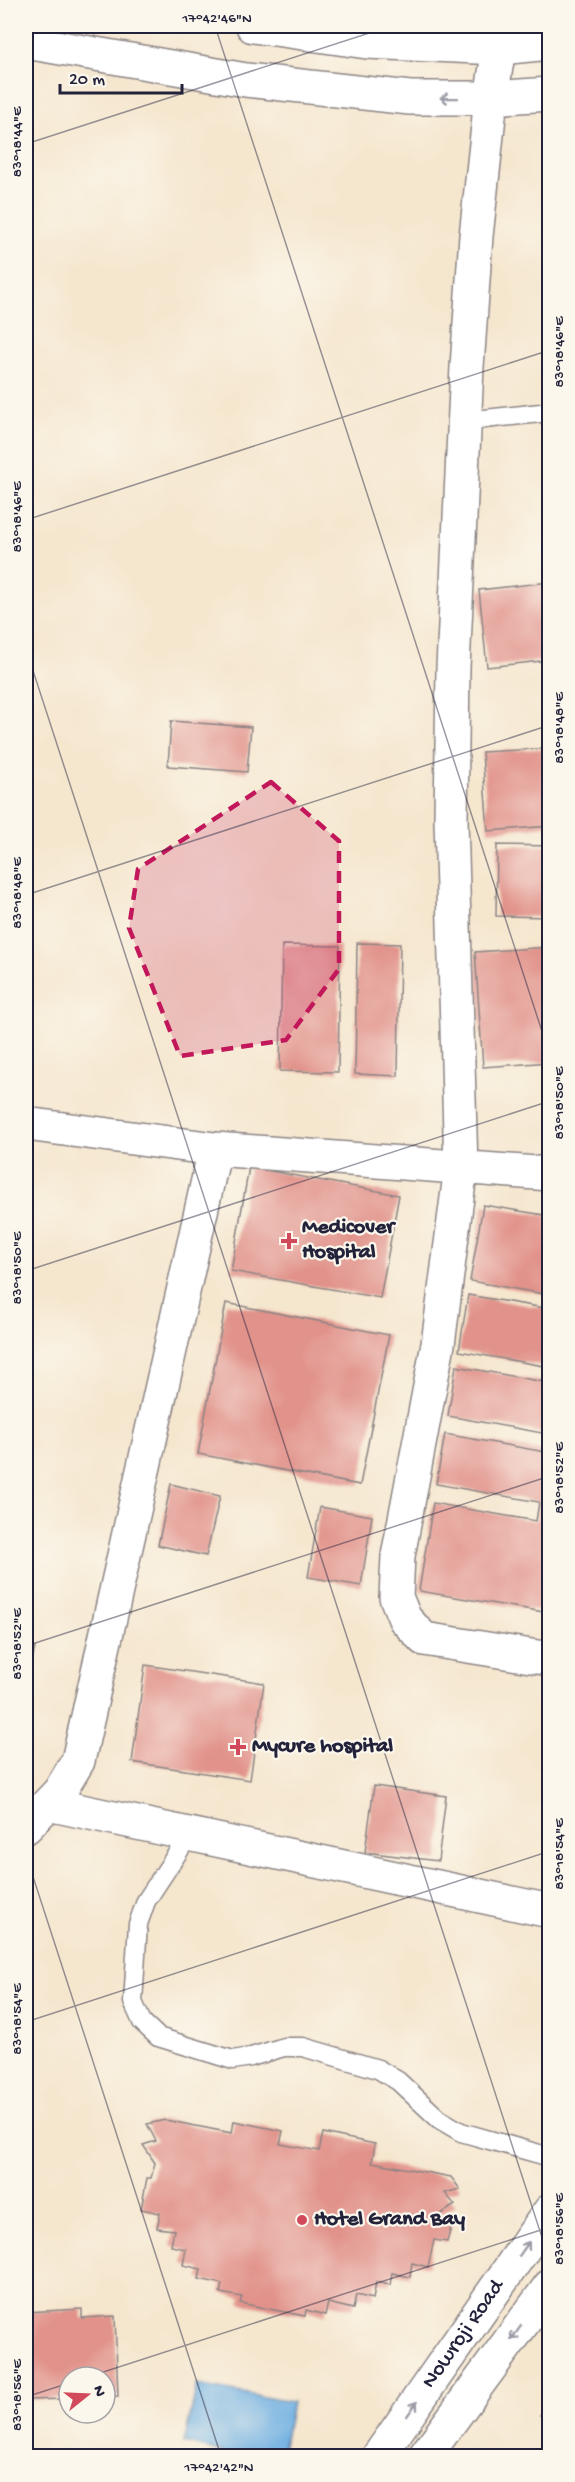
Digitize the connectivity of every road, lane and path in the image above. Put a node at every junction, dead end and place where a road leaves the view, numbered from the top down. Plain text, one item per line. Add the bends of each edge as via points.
1 (253, 26) edge
2 (26, 42) edge
3 (549, 43) edge
4 (499, 48) junction
5 (549, 94) edge
6 (491, 99) junction
7 (549, 412) edge
8 (466, 422) junction
9 (26, 1124) edge
10 (215, 1149) junction
11 (461, 1167) junction
12 (549, 1174) edge
13 (549, 1659) edge
14 (48, 1804) junction
15 (26, 1827) edge
16 (190, 1834) junction
17 (549, 1911) edge
18 (549, 2157) edge
19 (549, 2211) edge
20 (549, 2286) edge
21 (379, 2457) edge
22 (425, 2457) edge

1 - 4 street via 367,42
6 -> 2 street via 410,98 246,80
3 - 4 street
4 - 6 street
5 - 6 street
6 - 8 street via 476,236
7 - 8 lane
8 - 11 street via 453,668 451,820
9 - 10 street
10 - 11 street
10 - 14 street via 78,1761
11 - 12 street
11 - 13 street via 438,1344 398,1556 396,1597 405,1619 424,1639
14 - 15 street
14 - 16 street
16 - 17 street
16 - 18 lane via 146,1901 138,1924 133,2002 142,2022 158,2037 233,2060 284,2046 303,2047 378,2069 461,2132
21 -> 19 street, Nowroji Road
20 -> 22 street, Nowroji Road

